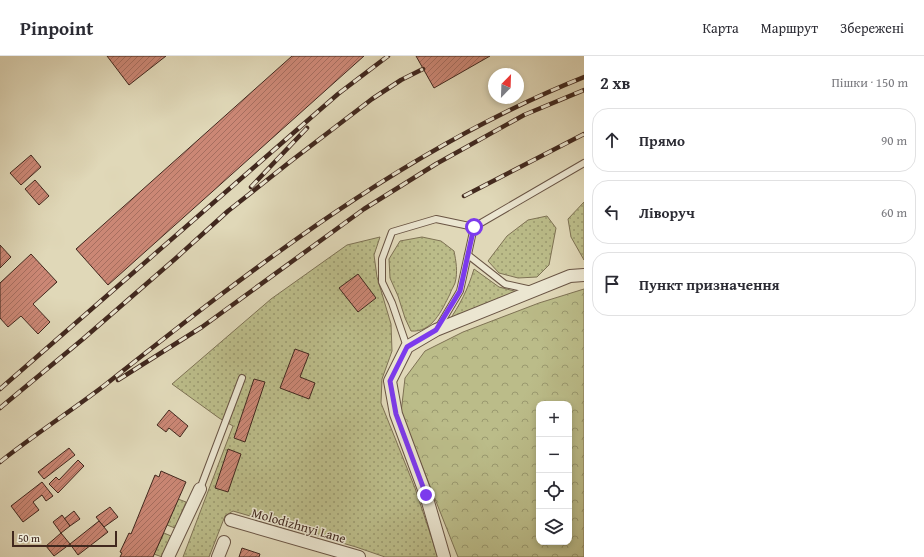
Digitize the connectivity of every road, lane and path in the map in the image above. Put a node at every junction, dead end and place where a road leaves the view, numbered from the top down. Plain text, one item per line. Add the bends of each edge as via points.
1 (584, 163) edge
2 (474, 227) junction
3 (468, 255) junction
4 (584, 275) edge
5 (536, 291) junction
6 (436, 330) junction
7 (407, 347) junction
8 (242, 378) dead end
9 (200, 489) joint
10 (231, 520) dead end
11 (224, 542) dead end
12 (168, 557) edge
13 (218, 557) edge
14 (360, 557) edge
15 (444, 557) edge

1 - 2 lane
2 - 3 lane
2 - 7 lane via 436,219 392,232 382,259 382,282
3 - 5 lane via 505,284
3 - 6 lane via 460,291
4 - 5 street via 570,276
5 - 6 street
6 - 7 street
7 - 15 street via 390,381 396,414 426,495
8 - 9 lane
9 - 12 street
10 - 14 street, Molodizhnyi Lane
11 - 13 street

